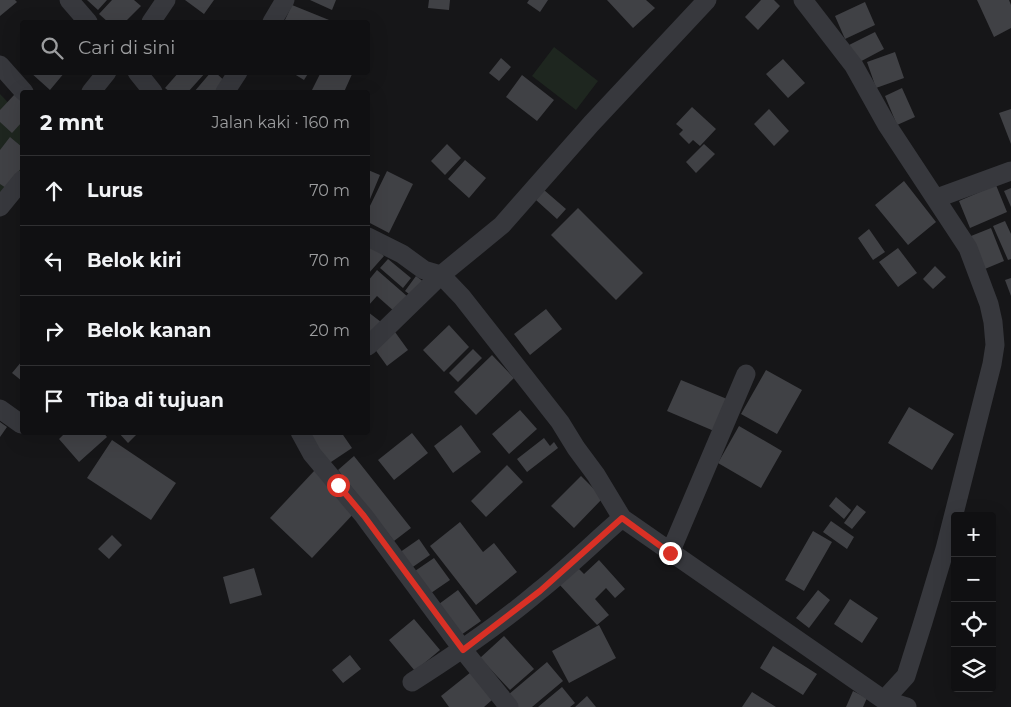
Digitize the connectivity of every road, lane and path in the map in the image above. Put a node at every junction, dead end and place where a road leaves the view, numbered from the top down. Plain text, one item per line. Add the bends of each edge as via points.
1 (69, 0) edge
2 (166, 0) edge
3 (285, 0) edge
4 (707, 0) edge
5 (803, 0) edge
6 (86, 20) edge
7 (152, 20) edge
8 (273, 20) edge
9 (0, 65) edge
10 (105, 75) edge
11 (140, 75) edge
12 (236, 75) edge
13 (22, 90) edge
14 (93, 90) edge
15 (152, 90) edge
16 (226, 90) edge
17 (1011, 171) edge
18 (20, 182) edge
19 (936, 198) junction
20 (0, 207) edge
21 (370, 239) edge
22 (441, 275) junction
23 (370, 344) edge
24 (746, 374) dead end
25 (0, 409) edge
26 (20, 423) edge
27 (302, 435) edge
28 (622, 518) junction
29 (670, 553) junction
30 (463, 650) junction
31 (412, 682) dead end
32 (884, 700) junction
33 (509, 707) edge
34 (907, 707) edge

1 - 6 street
2 - 7 street
3 - 8 street
4 - 22 street via 502,225
5 - 19 street via 854,66 887,124
9 - 13 street
10 - 14 street
11 - 15 street
12 - 16 street
17 - 19 street
18 - 20 street
19 - 32 street via 968,248 989,304 995,345 923,622 906,676
21 - 22 street via 402,254 424,270
22 - 23 street
22 - 28 street via 560,422
24 - 29 street
25 - 26 street
27 - 30 street via 312,454 364,516
28 - 29 street
28 - 30 street via 540,591
29 - 32 street
30 - 31 street
30 - 33 street
32 - 34 street

